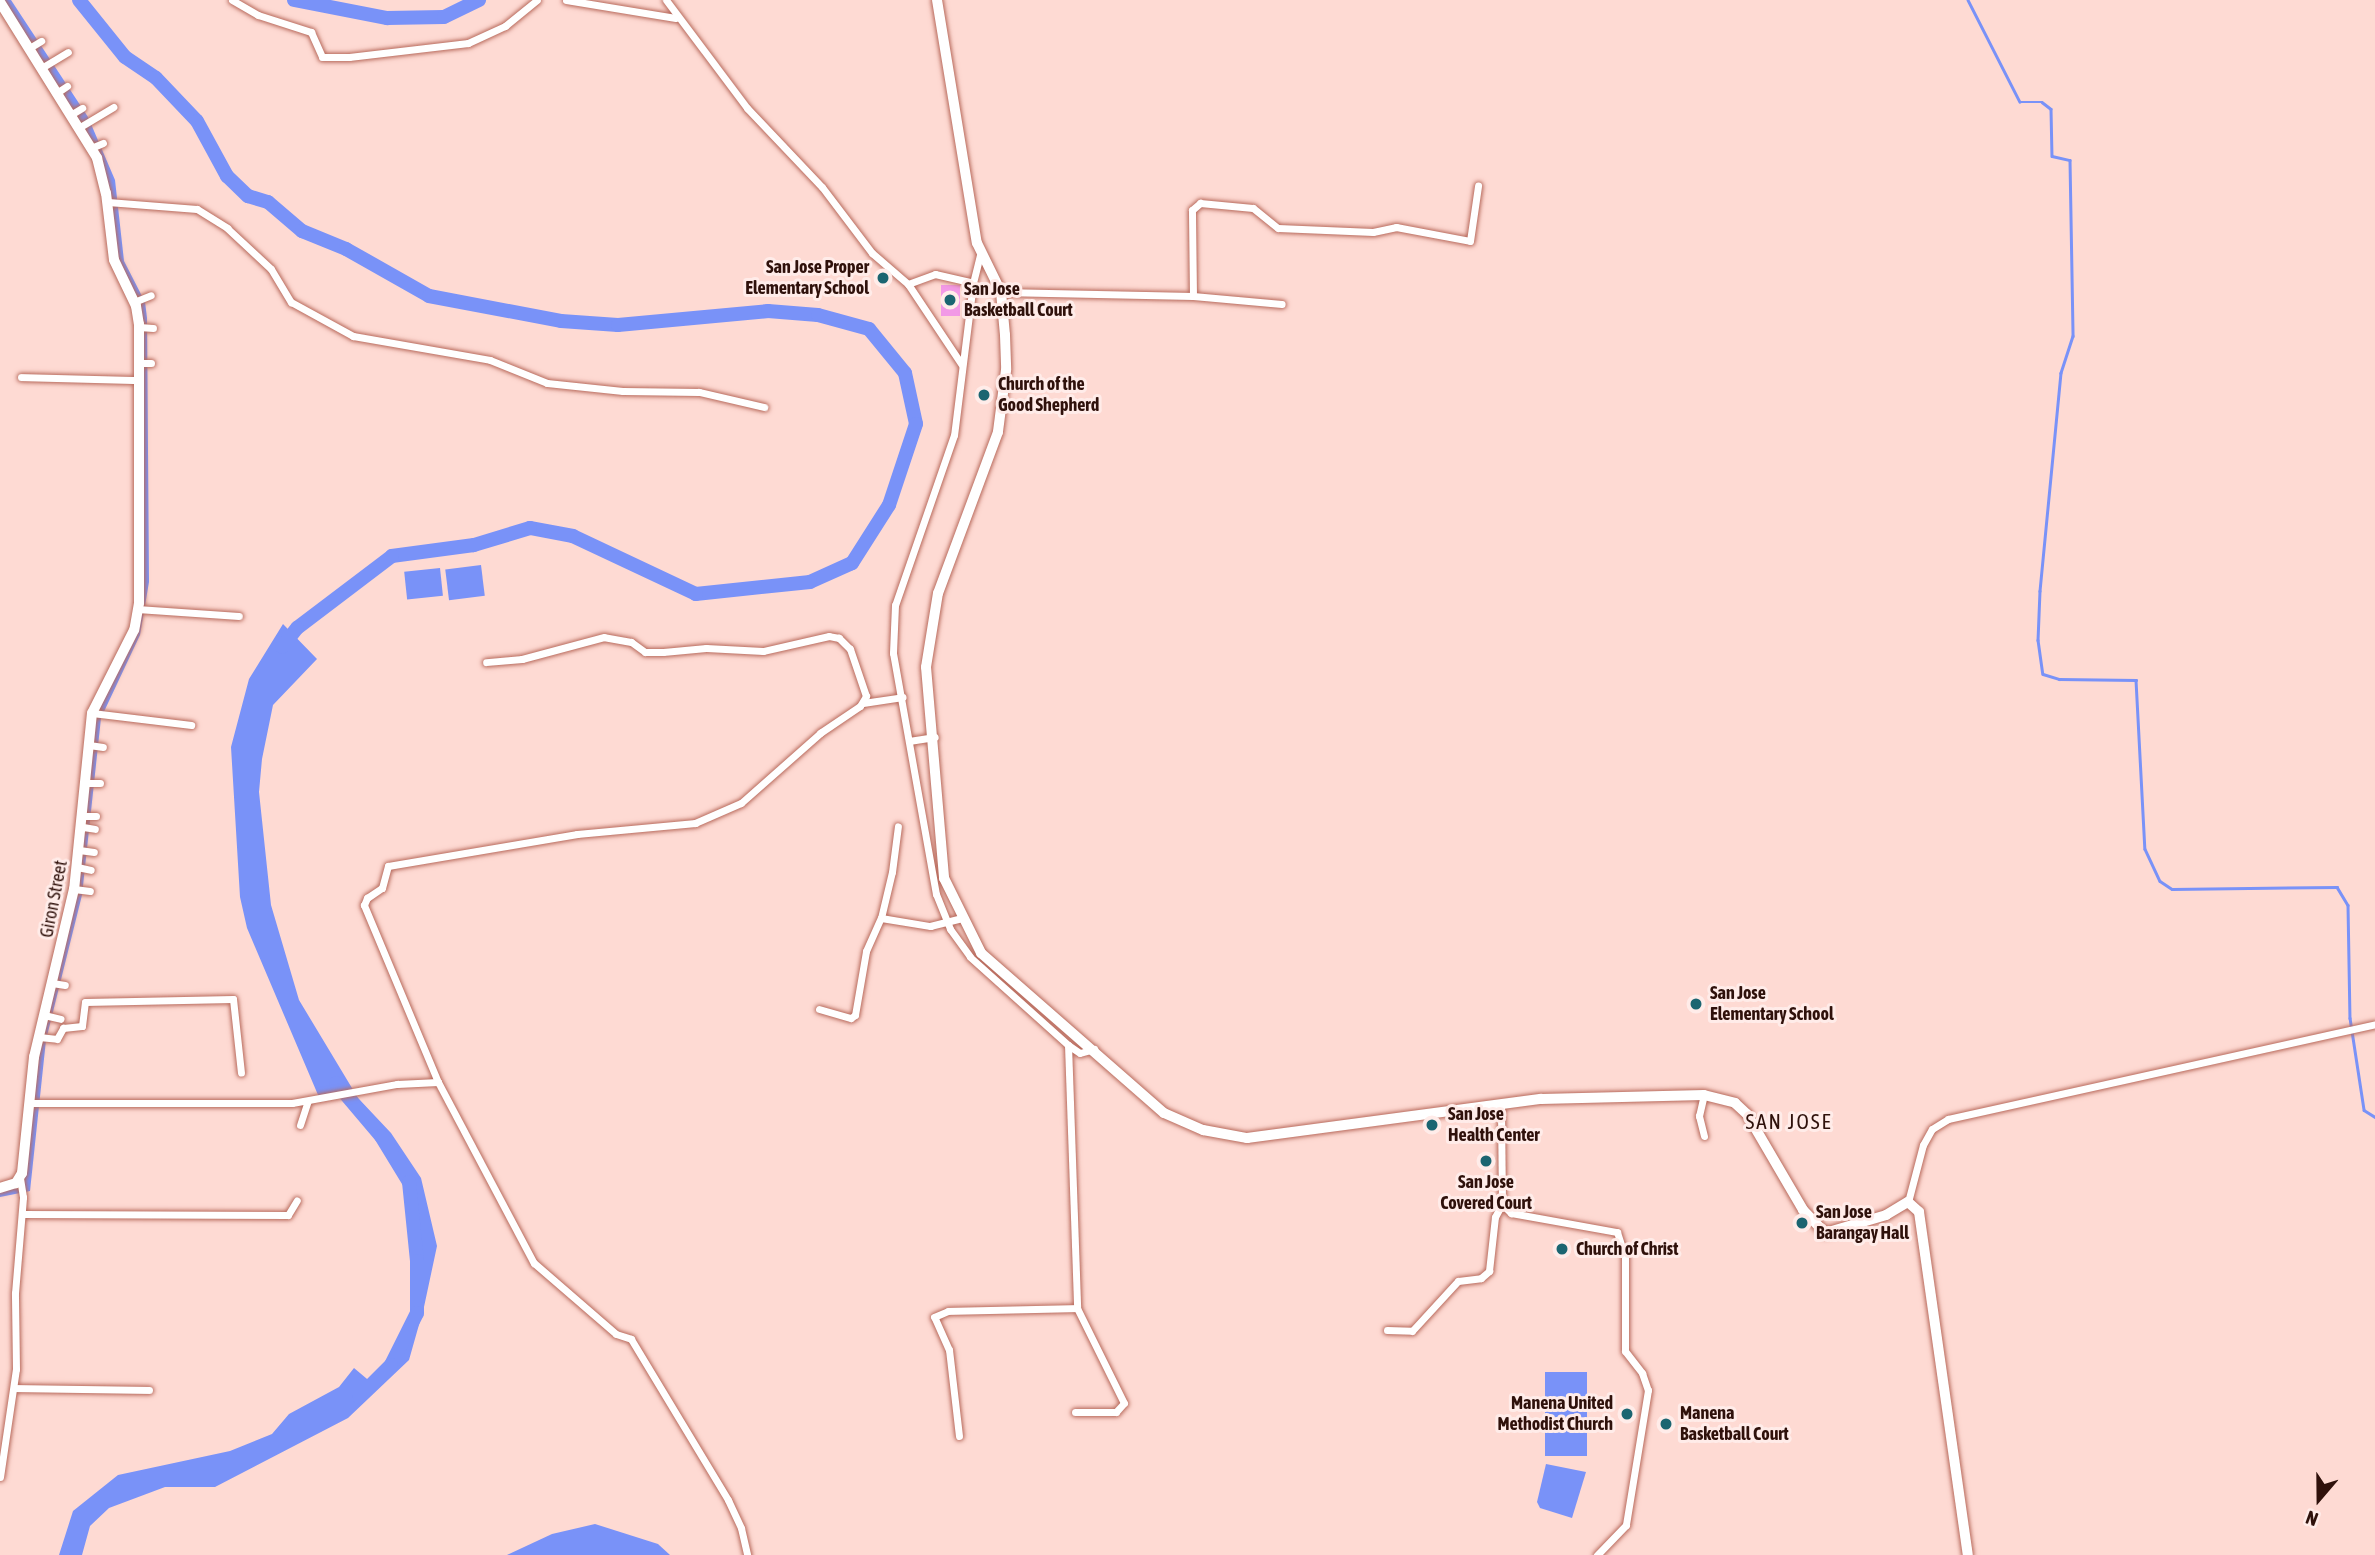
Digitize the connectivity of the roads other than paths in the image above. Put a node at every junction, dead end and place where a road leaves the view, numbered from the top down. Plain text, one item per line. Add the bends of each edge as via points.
1 (232, 0) edge
2 (537, 0) edge
3 (566, 0) edge
4 (666, 0) edge
5 (937, 0) edge
6 (0, 2) edge
7 (676, 18) junction
8 (68, 52) dead end
9 (47, 65) junction
10 (113, 107) dead end
11 (82, 108) dead end
12 (73, 114) junction
13 (81, 126) junction
14 (1478, 186) dead end
15 (112, 201) junction
16 (980, 254) junction
17 (973, 283) junction
18 (908, 284) junction
19 (140, 287) dead end
20 (1001, 292) junction
21 (133, 296) junction
22 (148, 296) dead end
23 (1193, 296) junction
24 (1282, 304) dead end
25 (140, 327) junction
26 (153, 328) dead end
27 (140, 363) junction
28 (151, 363) dead end
29 (962, 365) junction
30 (21, 377) dead end
31 (139, 380) junction
32 (764, 407) dead end
33 (141, 609) junction
34 (239, 616) dead end
35 (486, 662) dead end
36 (903, 697) junction
37 (863, 703) junction
38 (97, 714) junction
39 (191, 725) dead end
40 (935, 737) junction
41 (909, 741) junction
42 (91, 746) junction
43 (103, 747) dead end
44 (88, 783) junction
45 (100, 783) dead end
46 (96, 816) dead end
47 (85, 822) junction
48 (898, 826) dead end
49 (95, 829) dead end
50 (81, 850) junction
51 (94, 852) dead end
52 (79, 868) junction
53 (91, 870) dead end
54 (76, 889) junction
55 (90, 891) dead end
56 (881, 918) junction
57 (961, 918) junction
58 (947, 922) junction
59 (54, 983) junction
60 (65, 985) dead end
61 (820, 1009) dead end
62 (46, 1015) junction
63 (61, 1019) dead end
64 (2375, 1024) edge
65 (42, 1037) junction
66 (1068, 1045) junction
67 (1094, 1048) junction
68 (241, 1073) dead end
69 (438, 1082) junction
70 (1704, 1095) junction
71 (308, 1101) junction
72 (34, 1103) junction
73 (1501, 1106) junction
74 (300, 1125) dead end
75 (1704, 1136) dead end
76 (21, 1183) junction
77 (0, 1188) edge
78 (297, 1199) dead end
79 (1909, 1202) junction
80 (1502, 1203) junction
81 (22, 1214) junction
82 (1077, 1308) junction
83 (1387, 1330) dead end
84 (14, 1388) junction
85 (149, 1390) dead end
86 (1075, 1412) dead end
87 (959, 1436) dead end
88 (0, 1477) edge
89 (747, 1555) edge
90 (1597, 1555) edge
91 (1968, 1555) edge

1 - 2 street via 258,15 311,32 321,57 349,57 468,43 505,26
3 - 7 street
4 - 7 street
5 - 16 street
6 - 9 street, Giron Street via 11,10
7 - 18 street via 747,108 845,214 872,253
8 - 9 street
9 - 12 street, Giron Street
10 - 13 street
11 - 12 street
12 - 13 street, Giron Street
13 - 15 street, Giron Street via 103,161
14 - 23 street via 1470,241 1396,227 1373,232 1278,228 1253,208 1200,203 1192,210
15 - 21 street, Giron Street via 114,260
15 - 32 street via 197,209 227,228 271,270 291,302 353,336 490,360 547,383 699,392
16 - 17 street
16 - 20 street
17 - 18 street via 935,274
17 - 29 street
18 - 29 street
19 - 21 street
20 - 23 street
20 - 40 street via 1006,370 999,432 938,593 932,622 926,667
21 - 22 street
21 - 25 street, Giron Street
23 - 24 street
25 - 26 street
25 - 27 street, Giron Street
27 - 28 street
27 - 31 street, Giron Street
29 - 36 street via 954,435 895,605 893,653
30 - 31 street
31 - 33 street, Giron Street
33 - 34 street
33 - 38 street, Giron Street via 133,641
35 - 37 street via 522,659 604,637 631,642 645,652 663,653 706,648 763,651 829,636 839,638 850,649 866,696
36 - 37 street
36 - 41 street
37 - 69 street via 820,733 741,803 695,823 577,834 388,866 380,892 367,898 364,905
38 - 39 street
38 - 42 street, Giron Street
40 - 41 street
40 - 57 street via 944,878
41 - 58 street via 936,894
42 - 43 street
42 - 44 street, Giron Street
44 - 45 street
44 - 47 street, Giron Street
46 - 47 street
47 - 49 street
47 - 50 street, Giron Street
48 - 56 street
50 - 51 street
50 - 52 street, Giron Street
52 - 53 street
52 - 54 street, Giron Street
54 - 55 street
54 - 59 street, Giron Street
56 - 58 street via 930,926
56 - 61 street via 866,951 854,1017
57 - 58 street
57 - 67 street via 981,953
58 - 66 street via 970,957
59 - 60 street
59 - 62 street, Giron Street
62 - 63 street
62 - 65 street, Giron Street
64 - 79 street via 1948,1119 1931,1129 1923,1145
65 - 68 street via 57,1039 63,1028 82,1026 85,1002 233,999
65 - 72 street, Giron Street
66 - 67 street via 1080,1053
66 - 82 street
67 - 73 street via 1164,1113 1203,1130 1247,1138
69 - 71 street
69 - 89 street via 446,1089 534,1264 616,1334 631,1339 728,1500
70 - 73 street via 1607,1094
70 - 75 street via 1699,1116
70 - 79 street via 1735,1103 1746,1114 1803,1210 1825,1233 1886,1215
71 - 72 street
71 - 74 street
72 - 76 street, Giron Street
73 - 80 street
76 - 77 street
76 - 81 street
78 - 81 street via 288,1215
79 - 91 street via 1919,1212
80 - 83 street via 1495,1217 1495,1244 1486,1275 1458,1281 1412,1331
80 - 90 street via 1511,1213 1617,1232 1625,1256 1625,1351 1648,1390 1626,1525
81 - 84 street
82 - 86 street via 1124,1403 1116,1412
82 - 87 street via 948,1311 934,1317 949,1350
84 - 85 street
84 - 88 street

